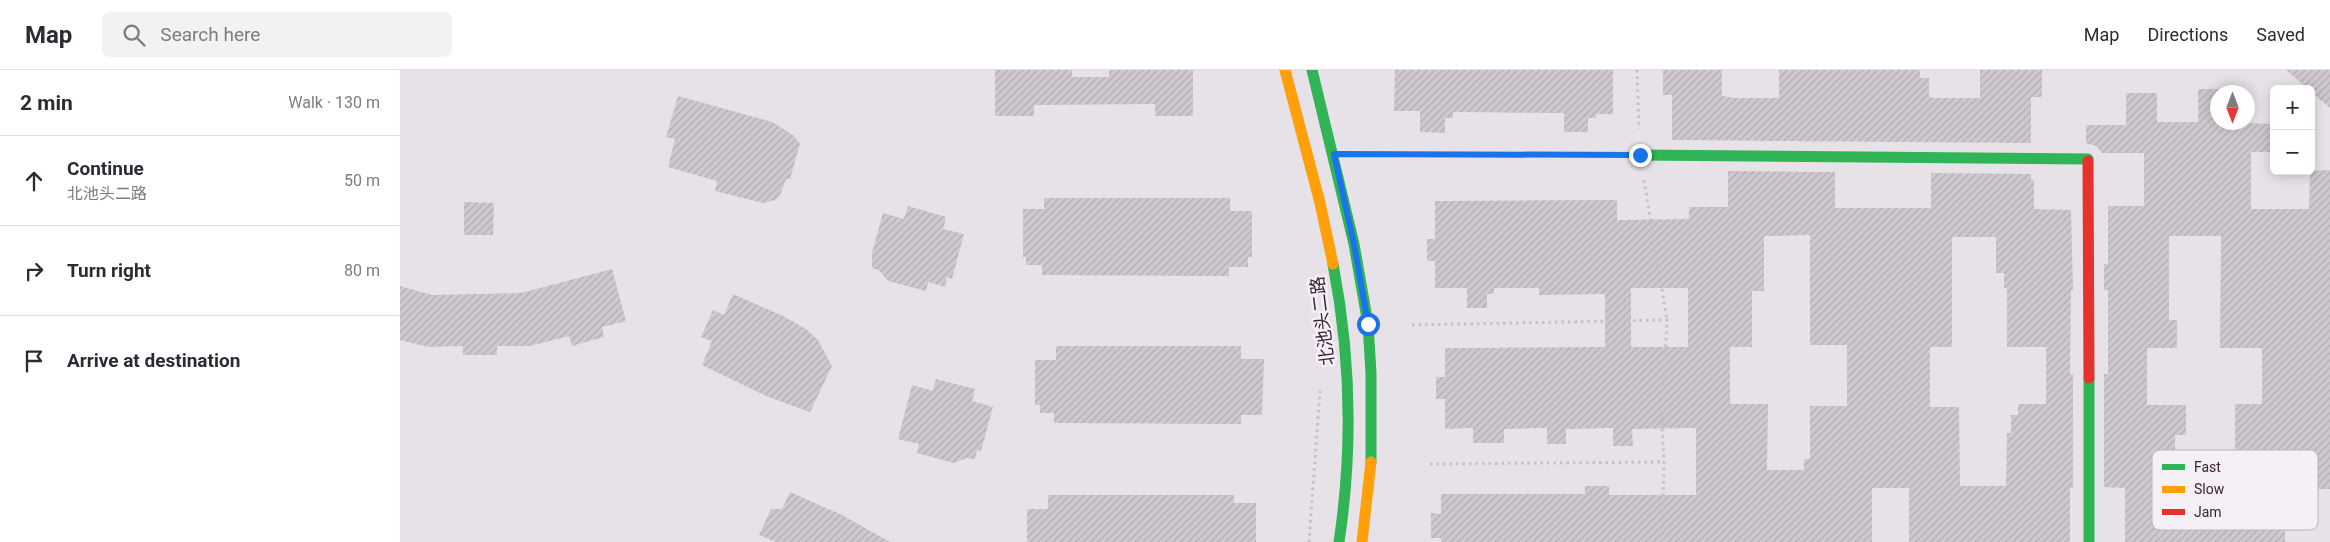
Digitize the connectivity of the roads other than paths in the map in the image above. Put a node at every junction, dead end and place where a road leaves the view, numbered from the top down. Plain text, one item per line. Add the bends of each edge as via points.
1 (1285, 70) edge
2 (1312, 70) edge
3 (1640, 155) road end
4 (1339, 542) edge
5 (1362, 542) edge
6 (2089, 542) edge

1 - 4 main road, 北池头二路 via 1330,247 1342,316 1350,452
2 - 5 main road via 1354,244 1368,324 1372,455
3 - 6 main road via 2088,159

